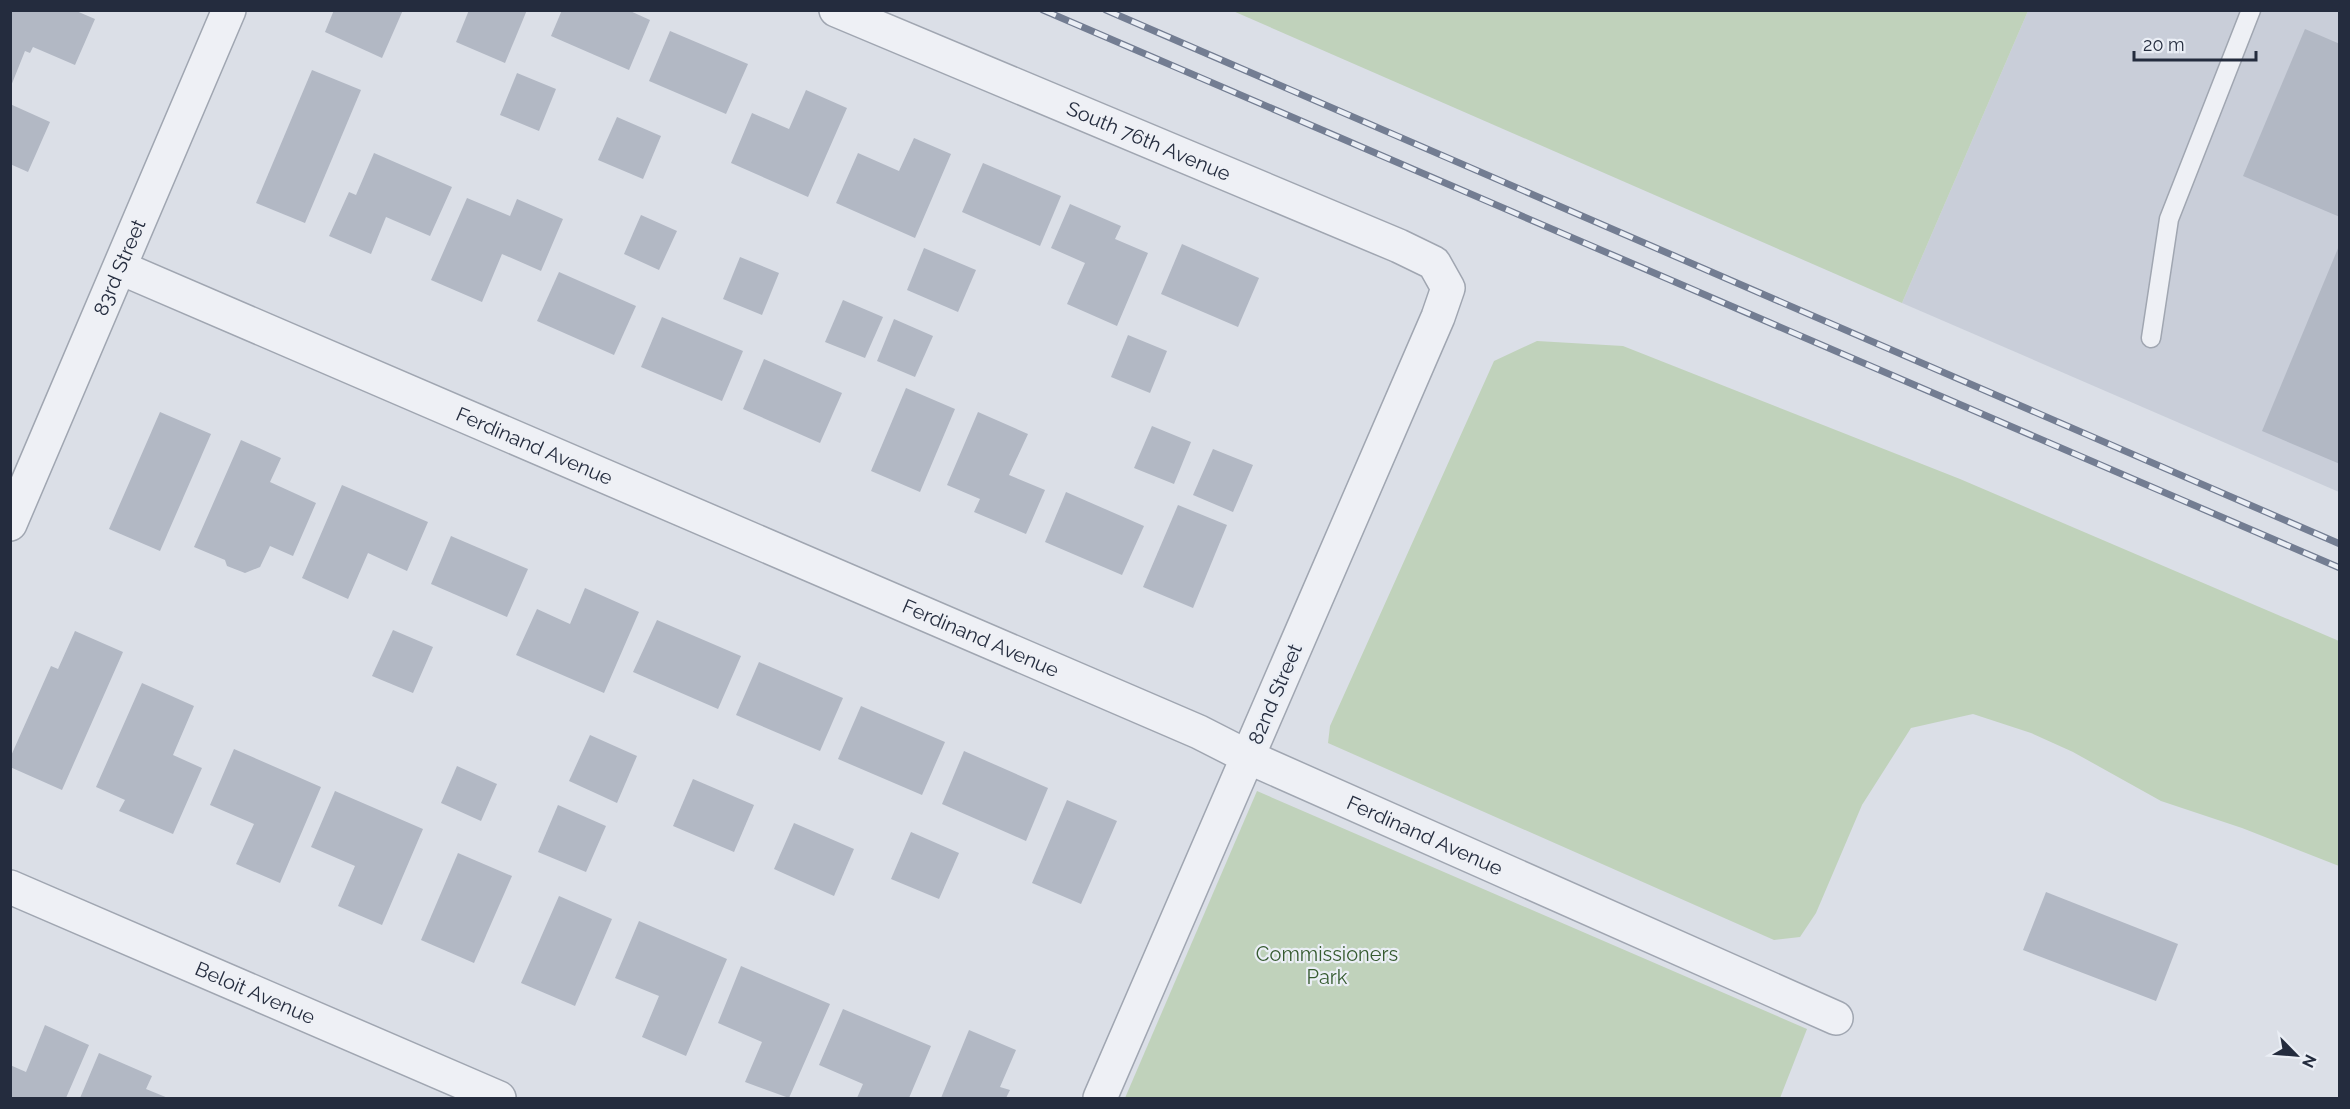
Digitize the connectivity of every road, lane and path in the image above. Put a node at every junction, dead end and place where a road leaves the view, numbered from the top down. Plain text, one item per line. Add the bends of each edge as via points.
1 (229, 10) edge
2 (836, 10) edge
3 (2251, 10) edge
4 (121, 268) junction
5 (1448, 288) joint
6 (2151, 338) dead end
7 (10, 524) edge
8 (1248, 757) junction
9 (10, 887) edge
10 (1836, 1018) dead end
11 (499, 1098) edge
12 (1100, 1098) edge

1 - 4 street, 83rd Street
2 - 5 street, South 76th Avenue via 1399,246 1434,263
3 - 6 lane via 2169,219
4 - 7 street, 83rd Street
4 - 8 street, Ferdinand Avenue via 1167,718
5 - 8 street, 82nd Street
8 - 10 street, Ferdinand Avenue
8 - 12 street, 82nd Street
9 - 11 street, Beloit Avenue

